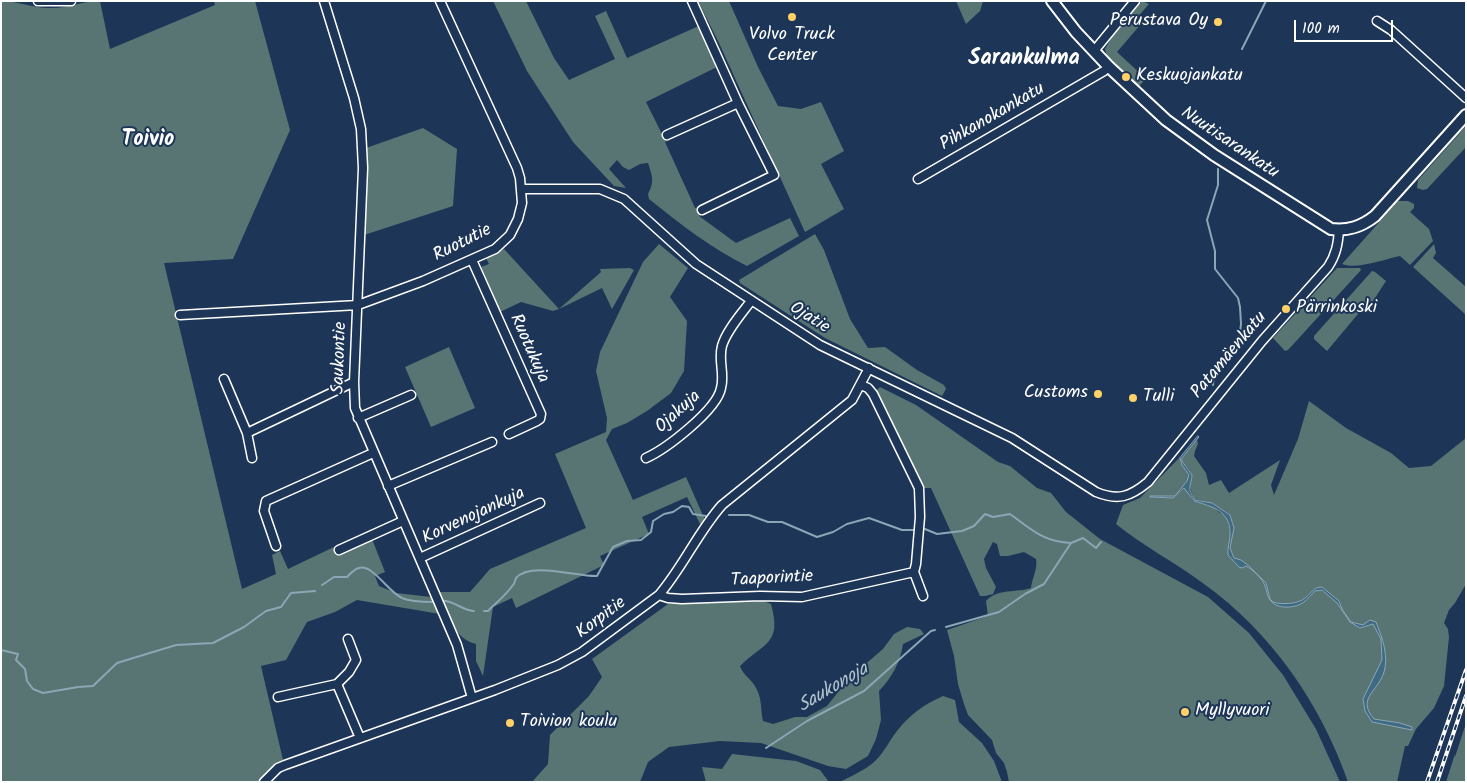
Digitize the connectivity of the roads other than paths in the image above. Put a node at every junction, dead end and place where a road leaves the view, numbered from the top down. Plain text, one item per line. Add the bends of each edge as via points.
1 (38, 1) edge
2 (71, 1) edge
3 (324, 1) edge
4 (440, 1) edge
5 (692, 1) edge
6 (1052, 1) edge
7 (1135, 1) edge
8 (1377, 21) dead end
9 (1094, 51) junction
10 (1109, 67) junction
11 (1466, 98) edge
12 (738, 103) junction
13 (1466, 116) edge
14 (667, 135) dead end
15 (918, 178) dead end
16 (521, 189) junction
17 (702, 210) dead end
18 (1339, 230) junction
19 (472, 260) junction
20 (751, 300) junction
21 (358, 305) junction
22 (180, 315) dead end
23 (869, 368) junction
24 (224, 378) dead end
25 (354, 382) junction
26 (861, 385) junction
27 (411, 395) dead end
28 (358, 418) junction
29 (247, 433) junction
30 (509, 434) dead end
31 (492, 442) dead end
32 (373, 453) junction
33 (252, 458) dead end
34 (646, 458) dead end
35 (388, 486) junction
36 (540, 504) dead end
37 (403, 521) junction
38 (276, 546) dead end
39 (339, 550) dead end
40 (420, 558) junction
41 (914, 572) junction
42 (660, 595) junction
43 (923, 596) dead end
44 (348, 639) dead end
45 (337, 684) junction
46 (278, 697) dead end
47 (472, 698) junction
48 (360, 738) junction
49 (264, 782) edge

1 - 2 street
3 - 21 street, Saukontie via 354,98 360,129
4 - 16 street, Ruotutie via 517,168
5 - 12 street
6 - 9 main road, Nuutisarankatu
7 - 9 street
8 - 11 street
9 - 10 main road, Nuutisarankatu
10 - 15 street, Pihkanokankatu
10 - 18 main road, Nuutisarankatu via 1166,120 1198,144 1326,227
12 - 14 street
12 - 17 street via 774,176
13 - 18 main road via 1375,216 1358,228
16 - 19 street, Ruotutie via 520,213 510,235 495,248
16 - 20 street, Ojatie via 594,189 615,194 632,205 696,264
18 - 23 street, Patamäenkatu via 1335,257 1328,267 1262,341 1148,482 1127,496 1116,498 1096,492 1012,438
19 - 21 street, Ruotutie
19 - 30 street, Ruotukuja via 541,414 538,421
20 - 23 street, Ojatie via 820,345
20 - 34 street, Ojakuja via 722,344 722,386 717,399 694,423
21 - 22 street, Ruotutie
21 - 25 street, Saukontie
23 - 26 street
24 - 29 street
25 - 28 street, Saukontie
25 - 29 street
26 - 41 street via 873,394 919,488 920,517
26 - 42 street, Korpitie via 852,400 722,505
27 - 28 street
28 - 32 street, Saukontie
29 - 33 street
31 - 35 street
32 - 35 street, Saukontie
32 - 38 street via 266,501 264,512
35 - 37 street, Saukontie
36 - 40 street, Korvenojankuja
37 - 39 street
37 - 40 street, Saukontie
40 - 47 street, Saukontie via 457,645
41 - 42 street, Taaporintie via 802,597 682,599
41 - 43 street
42 - 47 street, Korpitie via 574,657
44 - 45 street via 356,660
45 - 46 street
45 - 48 street
47 - 48 street, Korpitie
48 - 49 street, Korpitie via 278,768

